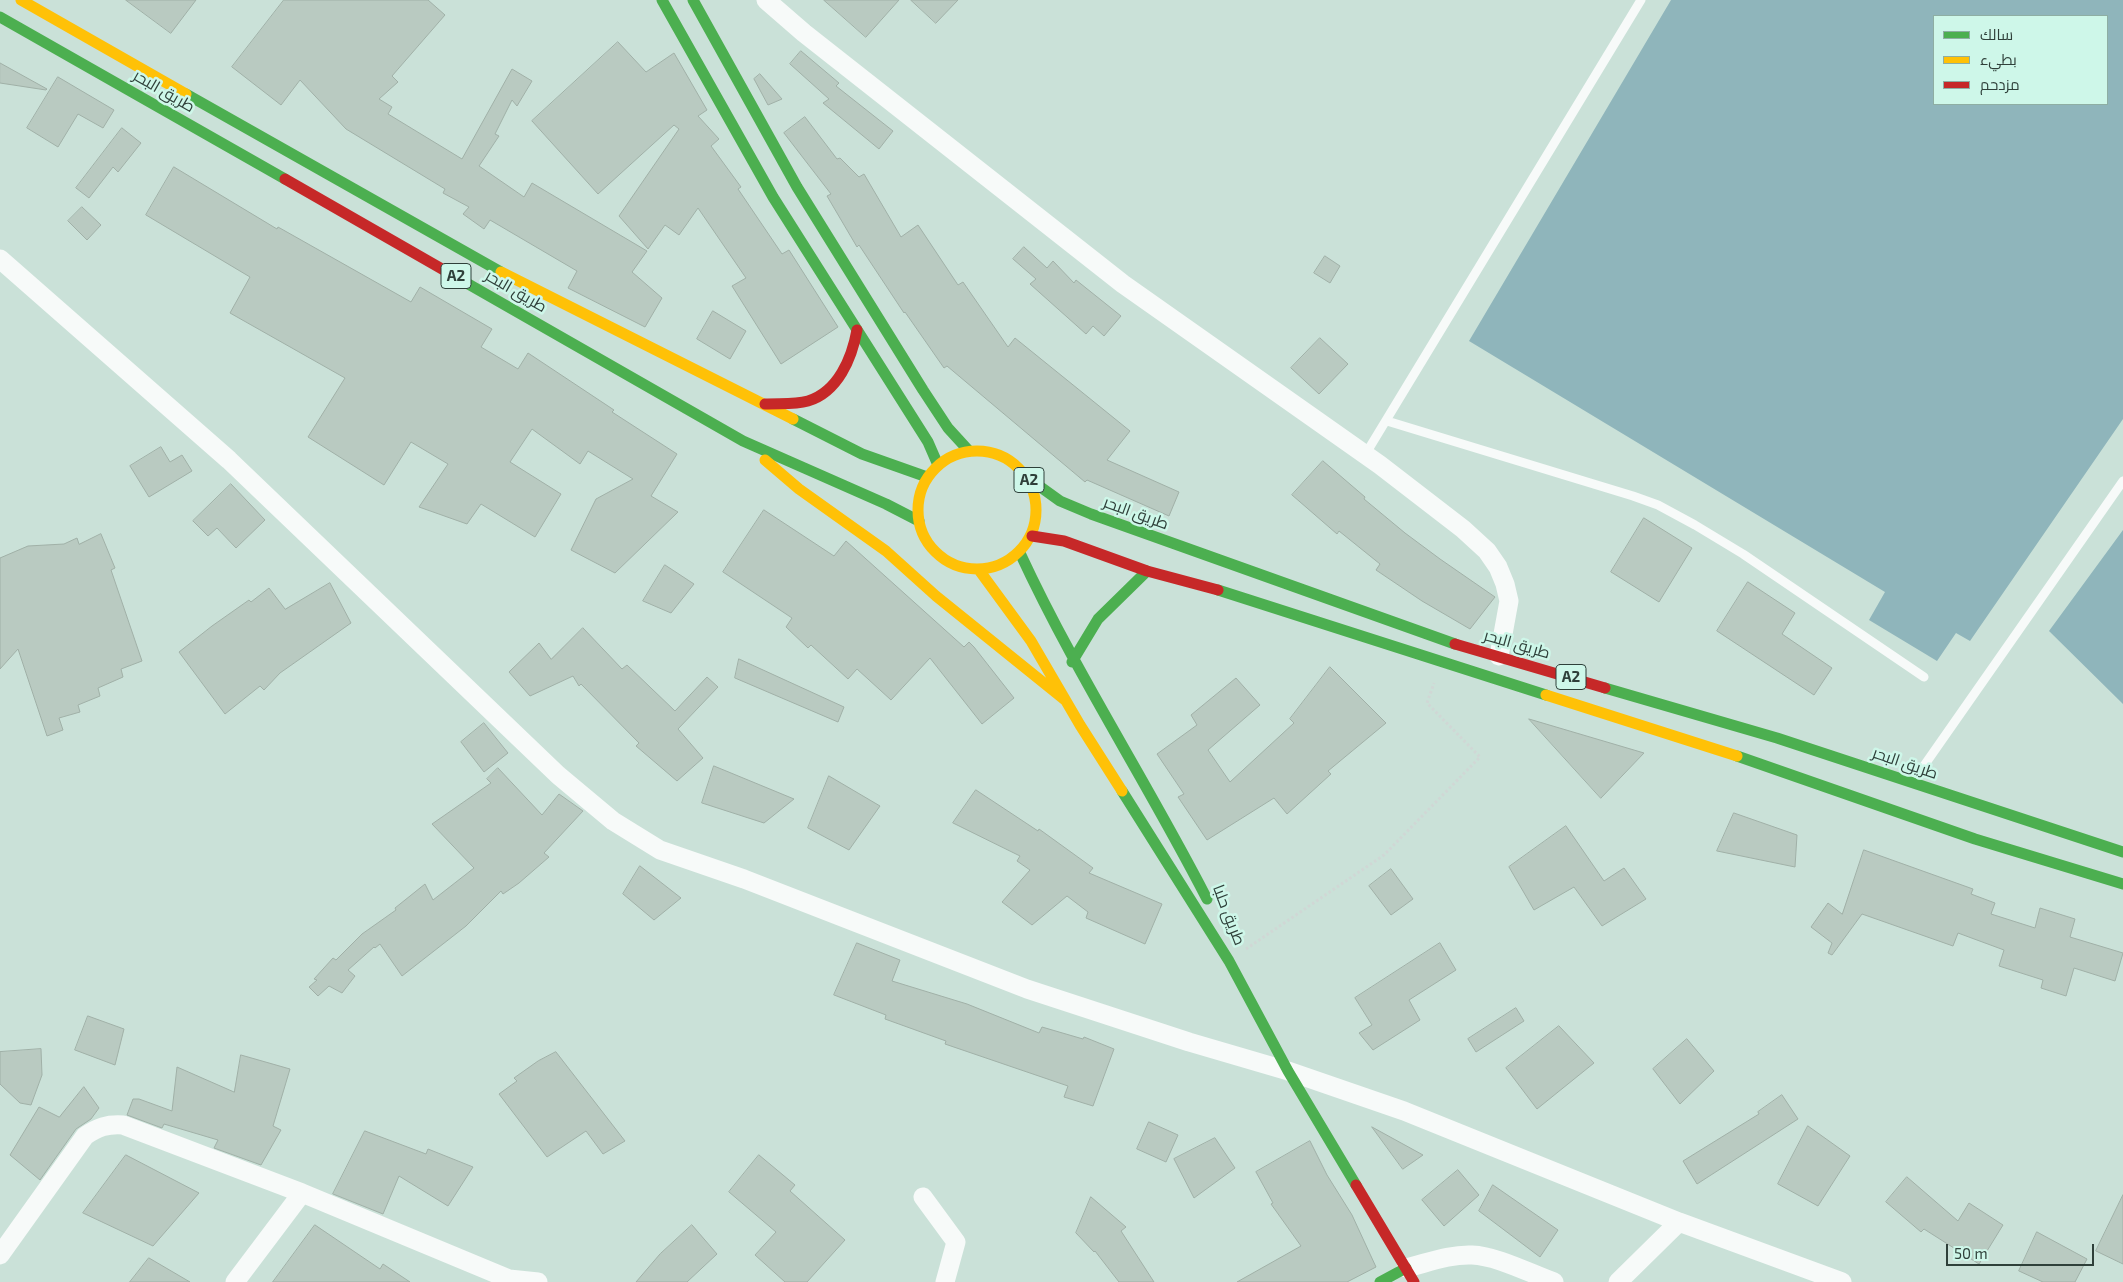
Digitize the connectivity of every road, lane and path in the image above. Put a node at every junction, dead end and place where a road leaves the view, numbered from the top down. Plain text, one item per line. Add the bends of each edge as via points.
1 (21, 0) edge
2 (662, 0) edge
3 (693, 0) edge
4 (766, 0) edge
5 (1640, 0) edge
6 (0, 17) edge
7 (70, 42) junction
8 (785, 192) junction
9 (0, 259) edge
10 (571, 324) junction
11 (857, 330) junction
12 (765, 404) junction
13 (1387, 421) junction
14 (743, 441) junction
15 (969, 451) junction
16 (1365, 455) junction
17 (938, 465) junction
18 (927, 477) junction
19 (1028, 478) junction
20 (2123, 481) edge
21 (919, 521) junction
22 (1032, 536) junction
23 (1020, 554) junction
24 (979, 570) junction
25 (1147, 571) junction
26 (1445, 641) junction
27 (1499, 656) junction
28 (1442, 661) junction
29 (1072, 662) junction
30 (1924, 676) dead end
31 (1065, 700) junction
32 (1911, 783) junction
33 (2123, 852) edge
34 (2123, 884) edge
35 (1229, 961) junction
36 (1288, 1071) junction
37 (302, 1193) junction
38 (923, 1197) dead end
39 (1679, 1222) junction
40 (0, 1255) edge
41 (1410, 1275) edge
42 (235, 1282) edge
43 (538, 1282) edge
44 (945, 1282) edge
45 (1380, 1282) edge
46 (1554, 1282) edge
47 (1618, 1282) edge
48 (1842, 1282) edge

1 - 7 main road, طريق البحر / A2
2 - 8 main road
3 - 8 main road
4 - 16 street via 811,39 1123,284
5 - 13 lane
6 - 7 main road, طريق البحر / A2
7 - 10 main road, طريق البحر / A2
7 - 10 main road, طريق البحر / A2 via 479,260
8 - 11 main road
8 - 15 main road via 948,428
9 - 36 street via 229,460 558,775 638,838 660,850 744,879 1027,989
10 - 12 main road, طريق البحر / A2
10 - 14 main road, طريق البحر / A2
11 - 12 main road via 847,365 834,384 814,398
11 - 17 main road via 928,442
12 - 18 main road, طريق البحر / A2 via 862,454
13 - 16 lane
13 - 30 lane via 1658,505 1743,554
14 - 21 main road, طريق البحر / A2
14 - 31 main road via 799,490 886,551 936,596
15 - 17 main road, A2
15 - 19 main road, A2 via 992,452 1012,461
16 - 27 street via 1463,529 1487,551 1498,567 1509,601
17 - 18 main road, A2
18 - 21 main road, A2 via 919,498
19 - 22 main road, A2 via 1037,506
19 - 26 main road, طريق البحر / A2 via 1060,501 1091,514
20 - 32 lane
21 - 24 main road, A2 via 926,541 940,557 958,567
22 - 23 main road, A2
22 - 25 main road, A2 via 1064,541
23 - 24 main road, A2 via 1001,566
23 - 29 main road, طريق حلبا
24 - 31 main road, طريق حلبا via 1031,641
25 - 28 main road, A2
25 - 29 main road via 1098,619
26 - 27 main road, طريق البحر / A2
26 - 28 main road
27 - 32 main road, طريق البحر / A2 via 1777,738
28 - 34 main road, A2 via 1720,750 1975,839
28 - 35 path via 1426,703 1480,757 1384,855
29 - 35 main road, طريق حلبا via 1172,833 1214,913
31 - 35 main road, طريق حلبا
32 - 33 main road, طريق البحر / A2
35 - 36 main road
36 - 39 street via 1404,1110
36 - 41 main road
37 - 40 street via 123,1125 109,1124 85,1136
37 - 42 street
37 - 43 street via 509,1279
38 - 44 street via 956,1242
39 - 47 street
39 - 48 street
41 - 45 main road
41 - 46 street via 1451,1257 1471,1255

